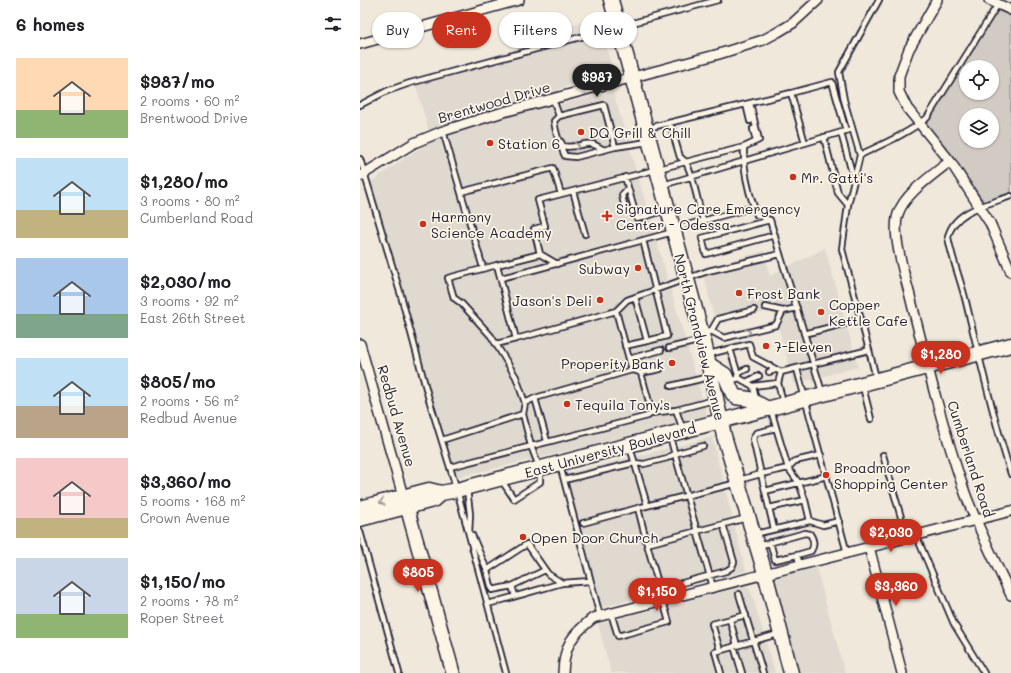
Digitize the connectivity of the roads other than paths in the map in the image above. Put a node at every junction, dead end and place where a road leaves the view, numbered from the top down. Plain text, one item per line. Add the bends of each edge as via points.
1 (519, 0) edge
2 (611, 0) edge
3 (718, 0) edge
4 (818, 0) edge
5 (879, 0) edge
6 (937, 0) edge
7 (994, 2) edge
8 (1011, 10) edge
9 (614, 12) edge
10 (637, 21) edge
11 (580, 36) edge
12 (360, 44) edge
13 (624, 48) edge
14 (840, 72) junction
15 (632, 78) junction
16 (832, 82) junction
17 (791, 93) junction
18 (553, 99) junction
19 (748, 103) junction
20 (360, 105) edge
21 (559, 116) junction
22 (750, 121) dead end
23 (670, 122) junction
24 (919, 125) junction
25 (753, 129) dead end
26 (852, 129) junction
27 (443, 131) junction
28 (846, 131) junction
29 (556, 133) junction
30 (841, 133) junction
31 (648, 135) junction
32 (824, 137) junction
33 (756, 141) junction
34 (805, 143) junction
35 (615, 147) junction
36 (744, 147) junction
37 (604, 150) junction
38 (860, 155) junction
39 (360, 159) edge
40 (950, 161) junction
41 (686, 162) junction
42 (743, 162) junction
43 (657, 169) junction
44 (362, 175) edge
45 (625, 177) junction
46 (692, 177) junction
47 (854, 182) junction
48 (661, 185) junction
49 (628, 188) junction
50 (572, 191) junction
51 (461, 192) junction
52 (561, 194) junction
53 (1011, 196) edge
54 (848, 205) junction
55 (754, 207) junction
56 (980, 207) junction
57 (668, 210) junction
58 (635, 214) junction
59 (770, 220) junction
60 (703, 221) junction
61 (673, 231) junction
62 (585, 234) dead end
63 (775, 235) junction
64 (644, 240) junction
65 (540, 254) junction
66 (780, 254) junction
67 (557, 264) junction
68 (497, 265) junction
69 (483, 268) junction
70 (1011, 272) edge
71 (501, 278) junction
72 (686, 279) junction
73 (656, 290) junction
74 (635, 297) junction
75 (765, 307) dead end
76 (796, 308) junction
77 (754, 310) dead end
78 (616, 311) junction
79 (783, 311) junction
80 (860, 316) junction
81 (804, 334) junction
82 (705, 335) junction
83 (516, 339) junction
84 (647, 341) junction
85 (360, 344) edge
86 (496, 344) junction
87 (1011, 345) edge
88 (625, 346) junction
89 (669, 348) dead end
90 (730, 349) junction
91 (661, 350) dead end
92 (869, 350) junction
93 (977, 353) junction
94 (629, 359) junction
95 (740, 360) dead end
96 (734, 362) junction
97 (764, 363) junction
98 (813, 364) junction
99 (709, 365) junction
100 (757, 365) dead end
101 (928, 366) junction
102 (660, 369) dead end
103 (747, 369) dead end
104 (797, 369) junction
105 (632, 370) junction
106 (775, 370) junction
107 (769, 372) dead end
108 (781, 372) junction
109 (641, 373) junction
110 (759, 376) dead end
111 (735, 378) junction
112 (876, 379) junction
113 (746, 382) junction
114 (778, 383) junction
115 (862, 383) junction
116 (671, 386) dead end
117 (753, 386) junction
118 (822, 393) junction
119 (535, 398) junction
120 (805, 398) junction
121 (716, 399) junction
122 (525, 403) junction
123 (784, 404) junction
124 (765, 406) junction
125 (676, 410) junction
126 (651, 413) junction
127 (523, 414) junction
128 (871, 418) dead end
129 (721, 421) junction
130 (776, 428) junction
131 (683, 431) junction
132 (669, 435) junction
133 (780, 439) junction
134 (442, 440) junction
135 (547, 441) junction
136 (774, 441) dead end
137 (630, 445) junction
138 (531, 446) junction
139 (703, 446) dead end
140 (782, 448) junction
141 (776, 450) dead end
142 (674, 454) junction
143 (821, 455) junction
144 (883, 455) dead end
145 (785, 458) junction
146 (779, 459) dead end
147 (560, 463) junction
148 (634, 463) junction
149 (765, 463) dead end
150 (759, 465) junction
151 (450, 467) junction
152 (788, 468) junction
153 (540, 469) junction
154 (761, 474) junction
155 (1011, 474) edge
156 (827, 476) junction
157 (500, 479) junction
158 (564, 480) junction
159 (737, 482) junction
160 (799, 483) junction
161 (462, 489) junction
162 (765, 491) junction
163 (686, 496) junction
164 (805, 500) junction
165 (405, 501) junction
166 (647, 505) junction
167 (360, 508) edge
168 (638, 508) junction
169 (769, 508) junction
170 (1011, 511) edge
171 (748, 517) junction
172 (360, 519) edge
173 (810, 520) junction
174 (976, 520) junction
175 (839, 521) junction
176 (583, 523) dead end
177 (723, 524) junction
178 (774, 529) junction
179 (360, 531) edge
180 (696, 531) junction
181 (469, 534) junction
182 (916, 535) junction
183 (907, 538) junction
184 (760, 541) junction
185 (648, 544) junction
186 (869, 547) junction
187 (847, 553) junction
188 (797, 555) junction
189 (800, 565) junction
190 (487, 570) junction
191 (545, 570) junction
192 (765, 573) junction
193 (709, 576) junction
194 (590, 582) junction
195 (562, 583) junction
196 (512, 586) junction
197 (713, 587) junction
198 (660, 589) junction
199 (739, 594) dead end
200 (1011, 595) edge
201 (516, 596) junction
202 (663, 600) junction
203 (488, 604) junction
204 (611, 613) junction
205 (746, 615) junction
206 (600, 616) junction
207 (730, 620) junction
208 (781, 633) junction
209 (753, 641) junction
210 (736, 646) junction
211 (720, 650) junction
212 (399, 673) edge
213 (453, 673) edge
214 (506, 673) edge
215 (563, 673) edge
216 (721, 673) edge
217 (742, 673) edge
218 (763, 673) edge
219 (791, 673) edge
220 (902, 673) edge
221 (984, 673) edge

1 - 12 street
2 - 9 main road, North Grandview Avenue
3 - 10 lane
4 - 15 street, Brentwood Drive via 793,23 763,40
5 - 14 lane
6 - 24 street via 909,50 899,76 899,92
7 - 8 street
7 - 24 lane via 927,118
11 - 20 lane via 410,83
13 - 15 main road, North Grandview Avenue
14 - 16 lane
14 - 26 lane
15 - 18 street, Brentwood Drive
15 - 31 main road, North Grandview Avenue
16 - 17 lane
16 - 28 lane
17 - 19 lane
17 - 34 lane
18 - 21 lane
18 - 27 street, Brentwood Drive
19 - 22 lane
19 - 23 lane
19 - 33 lane via 759,140
21 - 29 lane via 554,121
21 - 35 lane via 604,105
23 - 31 lane
23 - 41 lane via 680,157
24 - 38 lane
24 - 40 street
25 - 33 lane
26 - 28 lane
26 - 38 lane
27 - 44 street, Brentwood Drive via 414,143
27 - 51 lane
28 - 30 lane
29 -> 37 lane via 564,146 578,147 591,144
29 - 37 lane via 565,156 576,157
30 - 32 lane
30 - 47 lane
31 - 35 lane
31 - 43 main road, North Grandview Avenue
32 - 34 lane
32 - 54 lane via 838,193
33 - 36 lane
34 - 42 lane
35 - 37 lane
36 - 41 lane
36 - 42 lane
38 - 47 lane
39 - 44 lane
40 - 56 street
40 - 101 street, Cumberland Road via 912,193 896,221 899,251
41 - 43 lane
41 - 46 lane
42 - 46 lane
42 - 55 lane via 746,185
43 - 45 lane
43 - 48 main road, North Grandview Avenue
44 - 134 lane via 400,292
45 - 49 lane
45 - 50 lane
46 - 48 lane
46 - 60 lane
47 - 54 lane
48 - 57 main road, North Grandview Avenue
49 - 58 lane
49 - 58 lane via 622,195 625,209
50 - 52 lane
50 - 62 lane
51 - 52 lane via 553,168
51 - 69 lane
52 - 65 lane via 538,200 545,226 534,229
53 - 56 lane
54 - 80 lane via 842,248
55 - 59 lane via 757,215
55 - 60 lane
56 - 70 street via 990,223
56 - 93 lane via 960,219 948,237 966,300
57 - 58 lane via 637,220
57 - 61 main road, North Grandview Avenue
59 - 63 lane
59 - 63 lane via 702,238 706,254
60 - 61 lane
61 - 64 lane
61 - 72 main road, North Grandview Avenue
63 - 66 lane
64 - 67 lane
64 - 73 lane
65 - 67 lane
65 - 68 lane
66 - 72 lane via 708,271
66 - 76 lane
67 - 71 lane
68 - 69 lane
68 - 71 lane
69 - 86 lane via 448,278 454,298
71 - 83 lane
72 - 73 lane
72 - 82 main road, North Grandview Avenue
73 - 74 lane
73 - 84 lane via 667,336
74 - 78 lane via 627,300
74 - 84 lane
75 - 79 lane
76 - 79 lane
76 - 81 lane
77 - 82 lane via 718,319
78 - 83 lane
78 - 88 lane
82 -> 79 lane via 724,338 776,325
80 - 81 lane via 851,322
80 - 92 lane
81 - 98 lane
82 - 89 lane
82 - 99 main road, North Grandview Avenue
83 - 86 lane
84 - 88 lane
85 - 165 street, Redbud Avenue
86 - 122 lane via 516,377
87 - 93 main road, East University Boulevard
88 - 94 lane
90 - 96 lane
90 - 97 lane via 749,344 750,358
90 - 99 lane
91 - 94 lane
92 - 98 lane
92 - 112 lane
93 - 101 main road, East University Boulevard
93 - 155 lane
94 - 105 lane
95 - 96 lane
96 - 111 lane
97 - 100 lane
97 - 106 lane
98 - 104 lane
98 - 118 lane
99 - 111 main road
99 - 116 lane
99 - 121 main road, North Grandview Avenue
101 - 112 main road, East University Boulevard
101 - 174 street, Cumberland Road via 951,450
102 - 109 lane
103 - 111 lane
104 - 108 lane
104 - 120 lane
105 - 109 lane
105 - 119 lane
106 - 107 lane
106 - 108 lane
108 - 114 lane
109 - 126 lane
110 - 113 lane
111 - 113 lane
111 - 124 main road via 733,394 736,397
112 - 115 main road, East University Boulevard
113 - 117 lane
114 - 117 lane
114 - 123 lane
115 - 118 main road, East University Boulevard
115 - 128 lane
117 - 124 lane
118 - 120 main road, East University Boulevard
119 - 122 lane
119 - 135 lane
120 - 123 main road, East University Boulevard
120 - 143 lane
121 - 125 lane
121 - 129 main road, North Grandview Avenue
122 - 127 lane
123 - 124 main road, East University Boulevard
124 - 129 main road, East University Boulevard
124 - 130 lane
125 - 126 lane
125 - 131 lane
126 - 135 lane via 648,416
127 - 134 lane
127 - 138 lane
129 - 131 main road, East University Boulevard
129 - 159 main road, North Grandview Avenue
130 - 133 lane
130 - 150 lane via 756,433 753,439 757,445
131 - 132 main road, East University Boulevard
132 - 137 main road, East University Boulevard
132 - 142 lane
133 - 136 lane
133 - 140 lane
134 - 151 lane
135 - 138 lane
137 - 147 main road, East University Boulevard
137 - 148 lane
138 - 151 lane
138 - 153 lane
139 - 142 lane
140 - 141 lane
140 - 145 lane
142 - 148 lane via 644,464
142 - 163 lane
143 - 152 lane via 795,461
143 - 156 lane
144 - 183 lane
145 - 146 lane
145 - 152 lane
147 - 153 main road, East University Boulevard
147 - 158 lane
148 - 158 lane
148 - 166 lane
149 - 150 lane
150 - 154 lane
151 - 161 lane
152 - 154 lane
152 - 160 lane
153 - 157 main road, East University Boulevard
153 - 157 lane via 540,482 514,499
154 - 159 lane
154 - 162 lane
156 - 160 lane
156 - 175 lane
157 - 161 main road, East University Boulevard
158 - 194 lane
159 - 163 lane
159 - 171 main road, North Grandview Avenue
160 - 162 lane
160 - 164 lane
161 - 165 main road, East University Boulevard via 441,493 430,490
161 - 181 lane
161 - 181 lane via 470,514
162 - 169 lane
163 - 166 lane
163 - 180 lane
164 - 169 lane
164 - 173 lane
165 -> 167 main road, East University Boulevard
165 - 172 main road, East University Boulevard
165 - 213 street, Redbud Avenue
166 - 168 lane
168 - 176 lane
168 - 185 lane
169 - 178 lane
170 - 174 street
171 - 177 lane
171 - 184 main road, North Grandview Avenue
173 - 175 lane via 823,525
173 - 178 lane
174 - 182 street
174 - 200 street, Cumberland Road
175 - 187 lane
177 - 180 lane
177 - 193 lane via 734,562 726,571
178 - 184 lane
179 - 212 lane
180 - 185 lane
180 - 193 lane
181 - 190 lane via 472,535
181 - 203 lane
182 - 183 street
182 - 221 lane via 954,624
183 - 186 street
184 - 188 lane via 775,560
184 - 188 lane via 810,534 814,539 813,548
184 - 192 main road, North Grandview Avenue
185 - 198 lane
186 - 187 street
186 - 220 street
187 - 189 street
188 - 189 lane
189 - 192 street
190 - 191 lane via 527,544
190 - 196 lane via 492,590
191 - 195 lane
191 - 196 lane
192 - 197 street
192 - 208 main road, North Grandview Avenue
193 - 197 lane
193 - 198 lane
194 - 195 lane
194 - 206 lane
195 - 201 lane
196 - 201 lane
197 - 202 street
198 - 202 lane
199 - 205 lane
201 - 203 lane
202 - 204 street
202 - 204 lane via 669,622 618,636
203 - 214 lane
204 - 206 street
205 - 207 lane
205 - 209 lane
206 - 215 street via 593,618 578,630 566,650
207 - 210 lane
207 - 211 lane via 712,624
208 - 209 lane
208 - 219 main road, North Grandview Avenue
209 - 210 lane
209 - 218 lane
210 - 211 lane
210 - 217 lane
211 - 216 lane via 715,652

